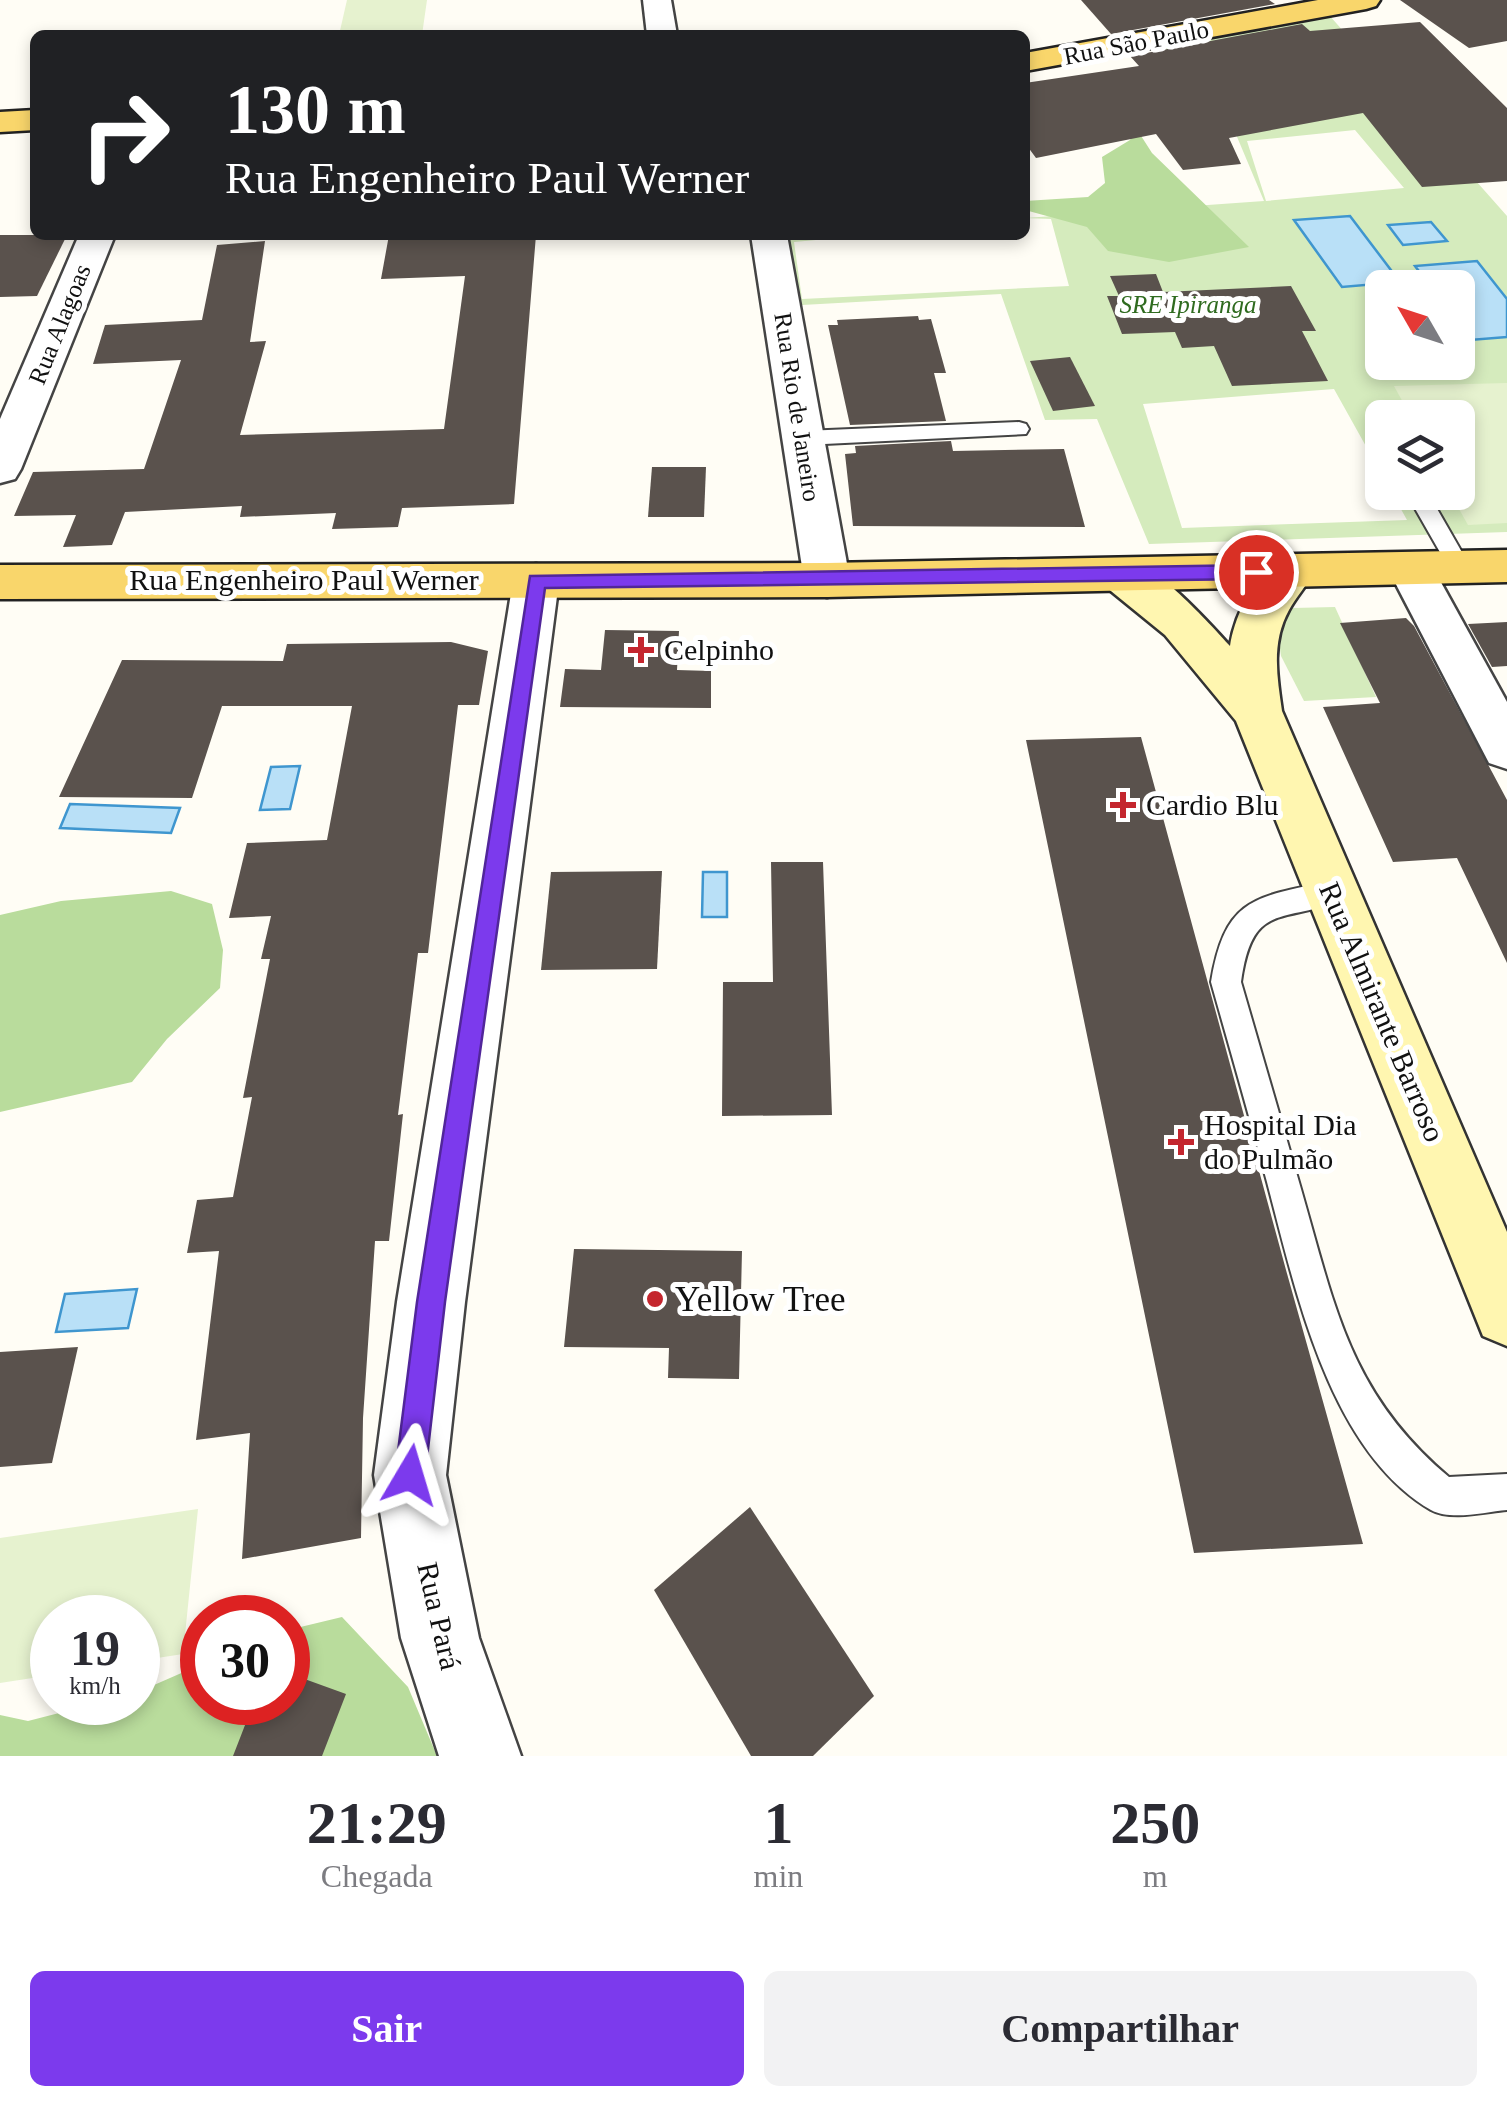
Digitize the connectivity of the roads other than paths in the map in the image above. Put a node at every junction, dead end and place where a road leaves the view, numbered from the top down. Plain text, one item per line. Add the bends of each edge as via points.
1 (658, 0) edge
2 (1366, 0) edge
3 (661, 30) edge
4 (1030, 61) edge
5 (30, 120) edge
6 (0, 122) edge
7 (94, 240) edge
8 (771, 240) edge
9 (1019, 429) dead end
10 (804, 438) junction
11 (0, 469) edge
12 (1427, 510) edge
13 (1507, 566) edge
14 (1460, 568) junction
15 (1412, 569) junction
16 (1292, 572) junction
17 (1122, 575) junction
18 (827, 580) junction
19 (536, 581) junction
20 (0, 582) edge
21 (1257, 711) junction
22 (1507, 749) edge
23 (1331, 894) junction
24 (1507, 1312) edge
25 (1507, 1492) edge
26 (480, 1756) edge

1 - 3 street
2 - 4 main road, Rua São Paulo
5 - 6 main road
7 - 11 street, Rua Alagoas
8 - 10 street, Rua Rio de Janeiro
9 - 10 lane
10 - 18 street, Rua Rio de Janeiro
12 - 14 lane
13 - 14 main road, Rua Engenheiro Paul Werner
14 - 15 main road, Rua Engenheiro Paul Werner
15 - 16 main road, Rua Engenheiro Paul Werner
15 - 22 street
16 - 17 main road, Rua Engenheiro Paul Werner
16 - 21 main road, Rua Almirante Barroso via 1254,631
17 - 18 main road, Rua Engenheiro Paul Werner
17 - 21 main road, Rua Almirante Barroso via 1182,622
18 - 19 main road, Rua Engenheiro Paul Werner
19 - 20 main road, Rua Engenheiro Paul Werner
19 - 26 street, Rua Pará via 410,1475 440,1638
21 - 23 main road, Rua Almirante Barroso
23 - 24 main road, Rua Almirante Barroso
23 - 25 lane via 1264,908 1245,920 1229,954 1226,982 1331,1352 1370,1423 1418,1478 1443,1496

